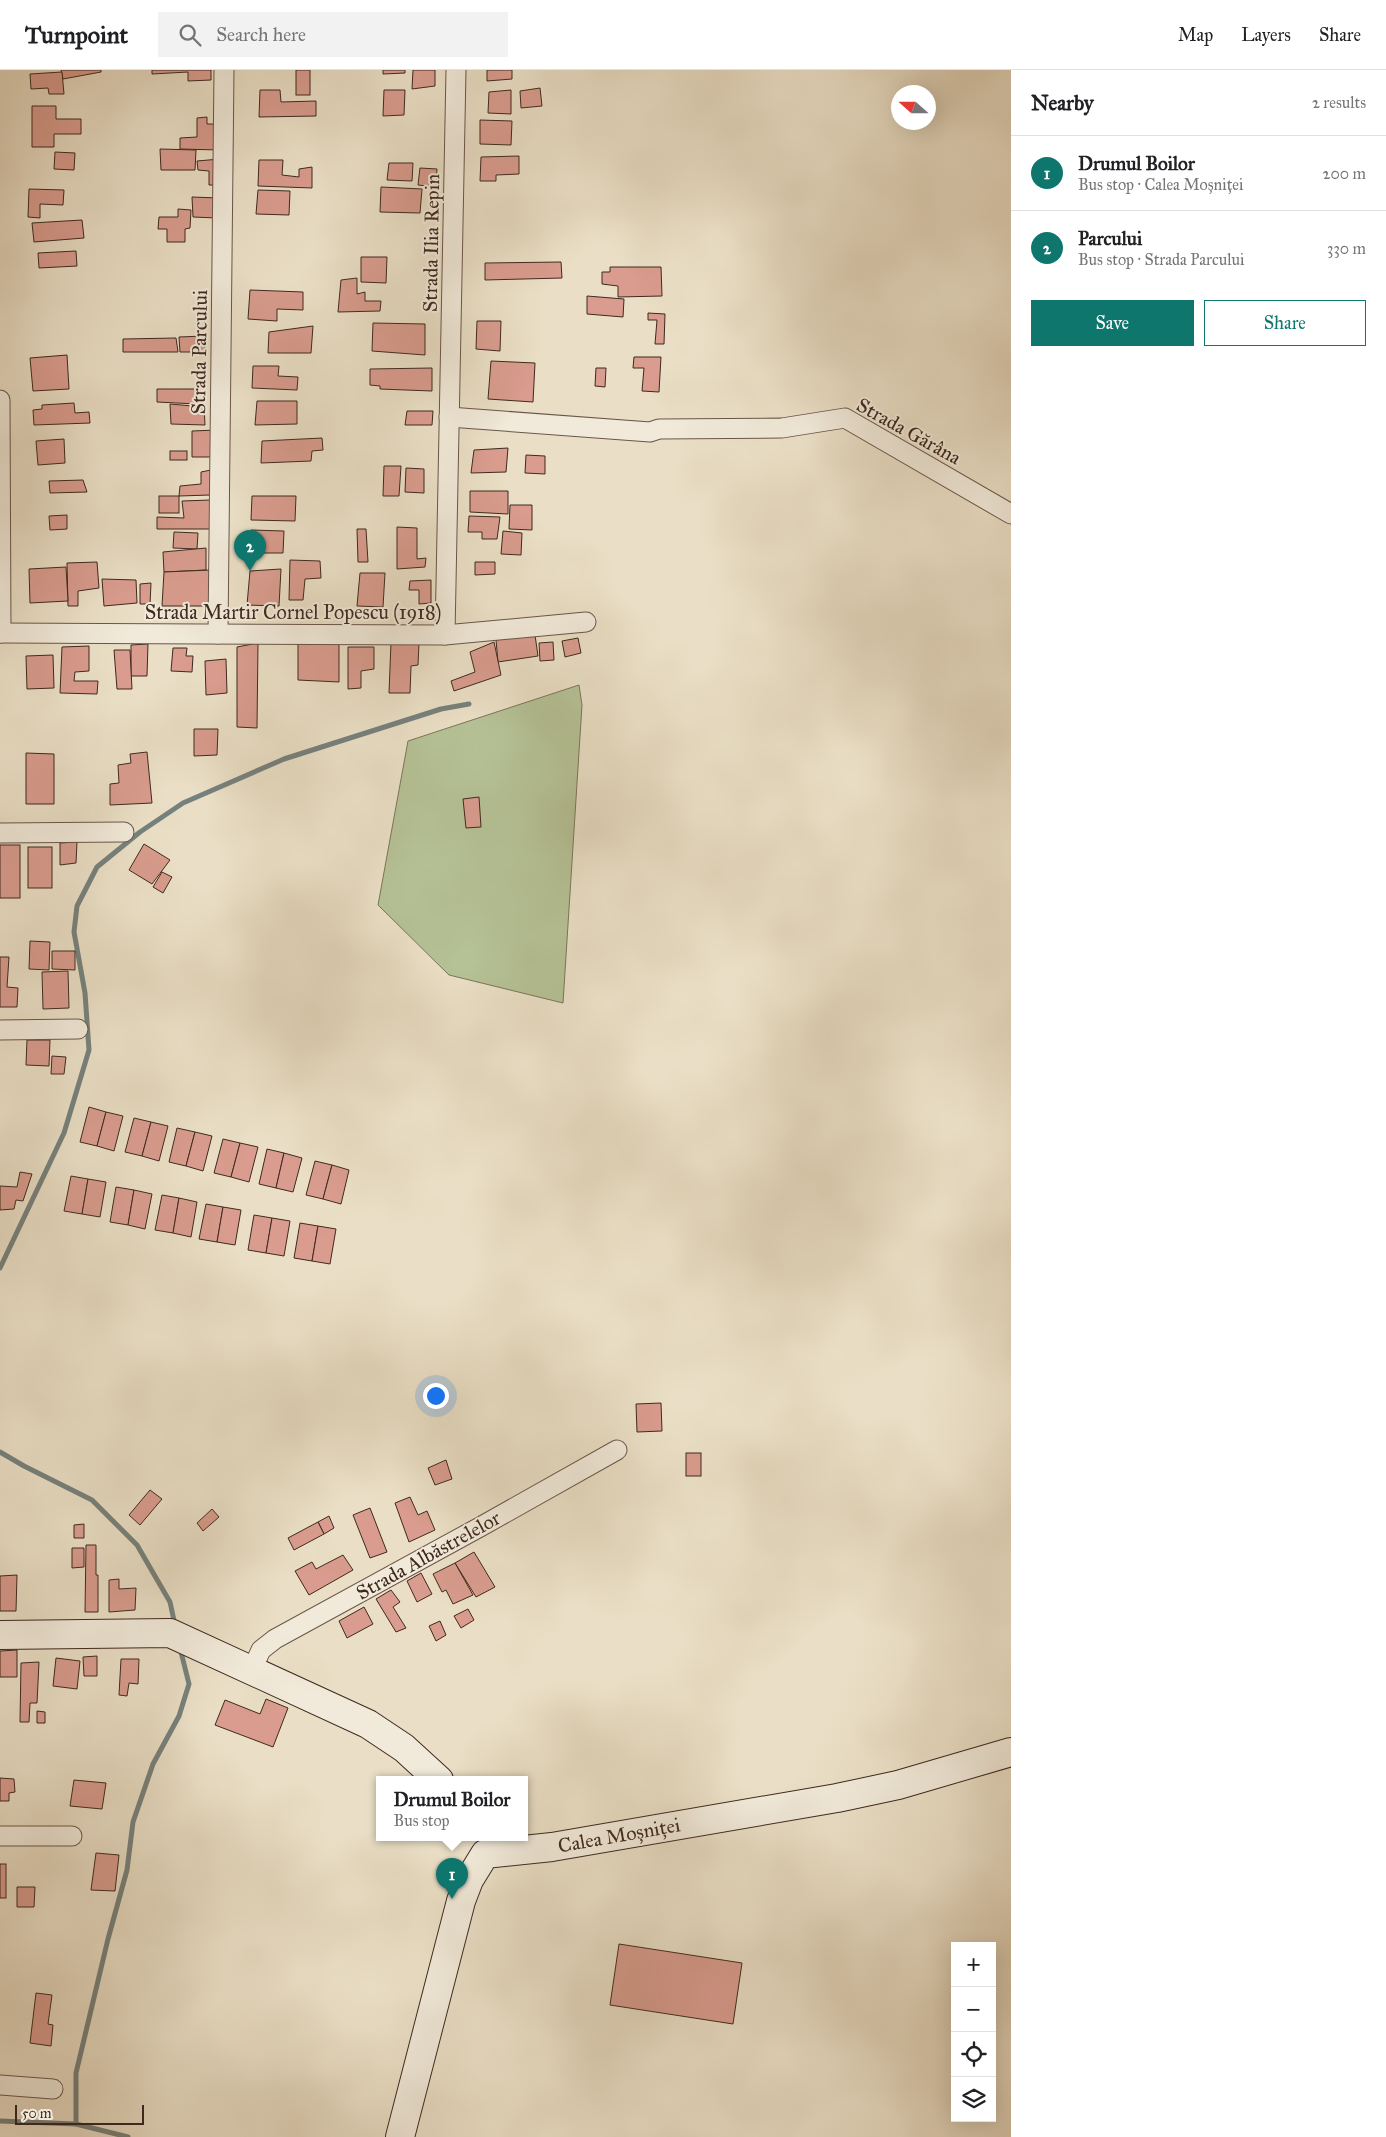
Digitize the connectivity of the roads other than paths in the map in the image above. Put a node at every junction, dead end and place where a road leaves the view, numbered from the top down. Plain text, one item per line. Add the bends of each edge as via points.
1 (224, 70) edge
2 (456, 70) edge
3 (0, 400) edge
4 (449, 417) junction
5 (1011, 514) edge
6 (586, 622) dead end
7 (1, 633) edge
8 (218, 634) junction
9 (445, 635) junction
10 (124, 832) dead end
11 (0, 833) edge
12 (78, 1029) dead end
13 (0, 1030) edge
14 (617, 1450) dead end
15 (0, 1636) edge
16 (251, 1672) junction
17 (1011, 1752) edge
18 (435, 1776) edge
19 (0, 1836) edge
20 (72, 1836) dead end
21 (480, 1846) edge
22 (0, 2085) edge
23 (52, 2089) dead end
24 (400, 2137) edge

1 - 8 street, Strada Parcului
2 - 4 street, Strada Ilia Repin
3 - 7 street
4 - 5 street, Strada Gărâna via 650,432 659,429 782,428 845,418
4 - 9 street, Strada Ilia Repin
6 - 9 street, Strada Martir Cornel Popescu (1918)
7 - 8 street, Strada Martir Cornel Popescu (1918)
8 - 9 street, Strada Martir Cornel Popescu (1918)
10 - 11 street
12 - 13 street
14 - 16 street, Strada Albăstrelelor via 275,1639 261,1650
15 - 16 street via 170,1634
16 - 18 street via 368,1724 404,1748
17 - 21 street, Calea Moșniței via 898,1785 837,1798 552,1847
19 - 20 street
21 - 24 street, Calea Moșniței via 461,1901
22 - 23 street

